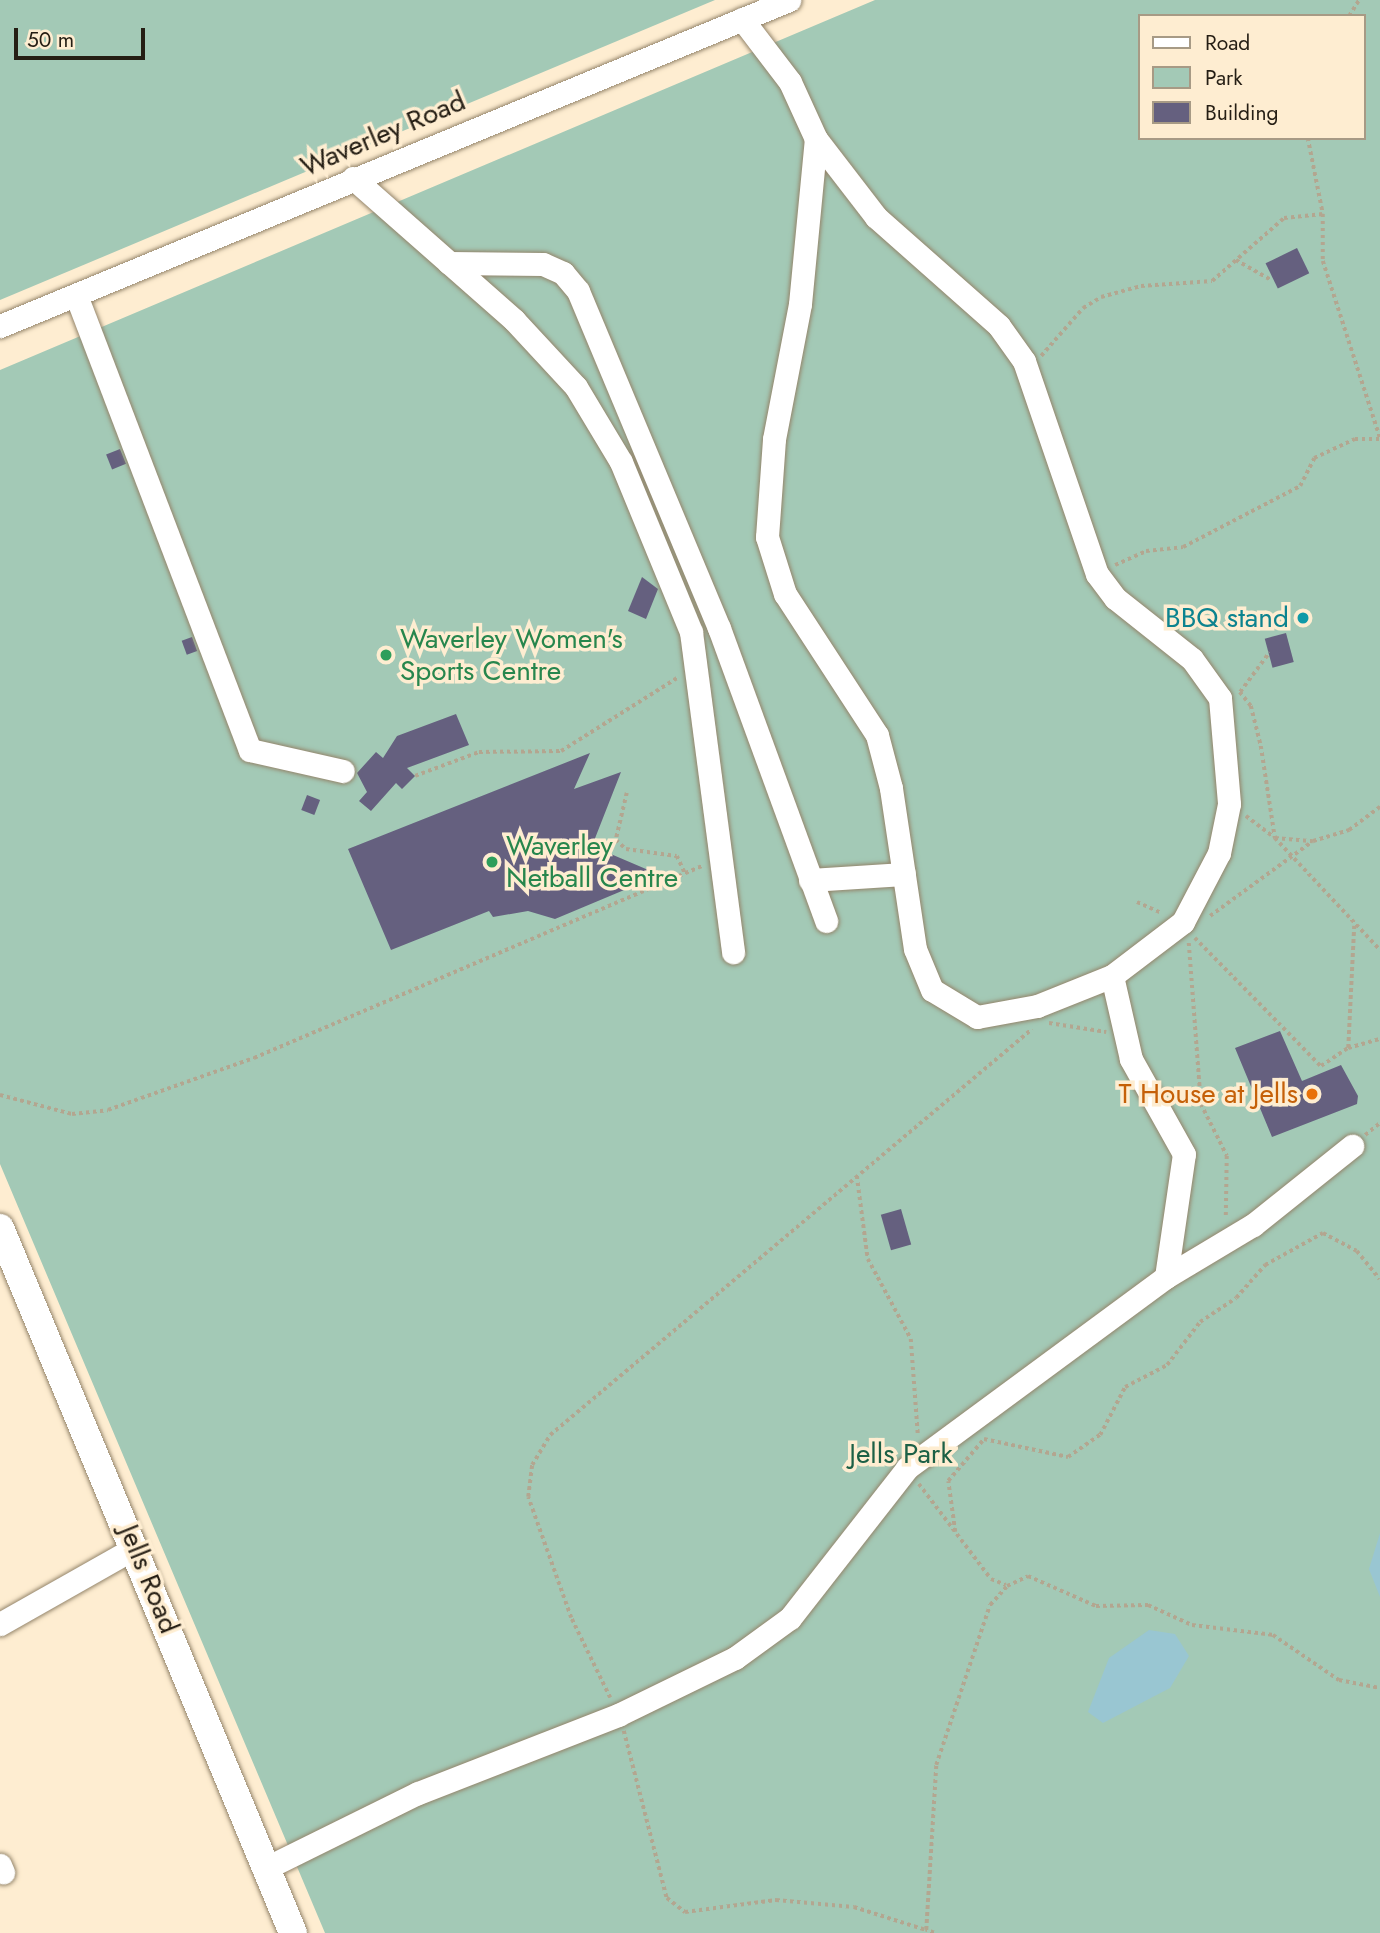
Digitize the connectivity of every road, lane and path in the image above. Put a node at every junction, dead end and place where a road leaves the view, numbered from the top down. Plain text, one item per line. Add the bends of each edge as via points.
1 (789, 0) edge
2 (742, 19) junction
3 (816, 139) junction
4 (1308, 140) edge
5 (353, 178) junction
6 (1323, 214) junction
7 (1236, 260) junction
8 (449, 263) junction
9 (1271, 280) dead end
10 (76, 295) junction
11 (0, 326) edge
12 (1024, 361) junction
13 (1380, 438) edge
14 (1097, 574) junction
15 (1269, 653) dead end
16 (729, 657) junction
17 (695, 666) junction
18 (1235, 686) dead end
19 (1240, 692) junction
20 (343, 771) dead end
21 (415, 776) dead end
22 (627, 793) dead end
23 (1230, 804) junction
24 (1380, 807) edge
25 (1275, 838) junction
26 (1313, 841) junction
27 (1292, 858) junction
28 (720, 859) junction
29 (685, 873) junction
30 (904, 874) junction
31 (810, 880) junction
32 (1138, 902) dead end
33 (1206, 918) dead end
34 (826, 921) dead end
35 (1354, 926) junction
36 (1191, 927) junction
37 (1380, 950) edge
38 (733, 952) dead end
39 (1112, 975) junction
40 (1122, 1036) junction
41 (1380, 1039) edge
42 (1348, 1048) junction
43 (0, 1095) edge
44 (1352, 1146) dead end
45 (857, 1176) junction
46 (0, 1228) edge
47 (1214, 1250) junction
48 (1166, 1277) junction
49 (1380, 1279) edge
50 (913, 1463) junction
51 (955, 1532) junction
52 (136, 1547) junction
53 (1007, 1586) junction
54 (0, 1624) edge
55 (1380, 1688) edge
56 (618, 1714) junction
57 (266, 1868) junction
58 (926, 1930) junction
59 (293, 1933) edge
60 (934, 1933) edge

1 - 2 street, Waverley Road
2 - 3 street via 790,82
2 - 5 street, Waverley Road
3 - 12 street via 876,217 999,326
3 - 30 street via 800,304 774,439 767,537 785,594 877,735
4 - 6 path
5 - 8 street
5 - 10 street, Waverley Road
6 - 7 path via 1284,218 1255,237
6 - 13 path via 1322,261
7 - 9 path
7 - 12 path via 1212,281 1141,286 1101,297 1083,308 1039,358
8 - 16 street via 543,264 564,273 578,291
8 - 17 street via 576,387 657,541 691,632
10 - 11 street, Waverley Road
10 - 20 street via 250,750
12 - 14 street
13 - 14 path via 1355,439 1314,458 1300,486 1183,547 1146,551
14 - 23 street via 1115,598 1192,659 1220,698
15 - 19 path
16 - 17 street
16 - 31 street
17 - 21 path via 561,751 479,752
17 - 28 street
18 - 19 path
19 - 25 path via 1258,732
22 - 29 path via 617,840 625,849 677,856
23 - 25 path
23 - 36 street via 1219,853
24 - 26 path via 1349,830
25 - 26 path
25 - 27 path
26 - 27 path
27 - 33 path
27 - 35 path
28 - 29 path
28 - 38 street
29 - 43 path via 254,1058 108,1110 72,1114
30 - 31 street
30 - 39 street via 915,949 932,990 977,1017 1037,1006
31 - 34 street
32 - 36 path
35 - 37 path
35 - 42 path
36 - 39 street
36 - 42 path via 1321,1066
36 - 47 path via 1185,956 1201,1104 1227,1156 1230,1187
39 - 40 street
40 - 45 path via 1041,1023 1010,1041
40 - 48 street via 1184,1154
41 - 42 path
44 - 47 street
45 - 50 path via 868,1259 911,1339
45 - 56 path via 550,1435 532,1465 528,1497 571,1618
46 - 52 main road, Jells Road
47 - 48 street
48 - 50 street
49 - 51 path via 1357,1251 1324,1233 1265,1265 1236,1298 1200,1322 1167,1365 1125,1387 1100,1435 1068,1457 984,1439 948,1481
50 - 51 path
50 - 56 street via 790,1618 735,1658
51 - 53 path via 991,1579
52 - 54 street
52 - 57 main road, Jells Road
53 - 55 path via 1028,1576 1096,1606 1148,1605 1192,1625 1273,1635 1339,1680
53 - 58 path via 990,1605 936,1765
56 - 57 street via 418,1793
56 - 58 path via 667,1898 685,1912 776,1900 854,1907
57 - 59 main road, Jells Road
58 - 60 path

